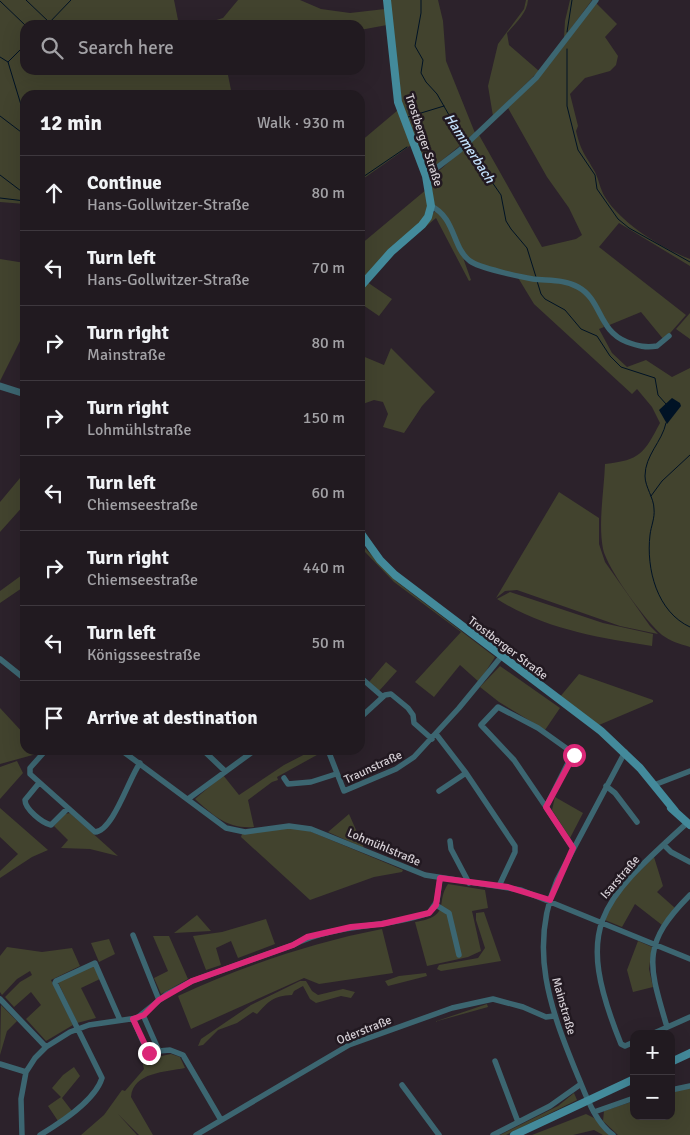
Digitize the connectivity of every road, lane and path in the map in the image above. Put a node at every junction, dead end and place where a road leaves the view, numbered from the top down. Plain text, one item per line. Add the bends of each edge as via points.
1 (596, 0) edge
2 (387, 1) edge
3 (426, 176) junction
4 (431, 206) junction
5 (365, 281) edge
6 (669, 336) dead end
7 (0, 386) edge
8 (20, 392) edge
9 (365, 541) edge
10 (501, 657) junction
11 (0, 659) edge
12 (20, 675) edge
13 (365, 681) edge
14 (383, 697) junction
15 (365, 713) edge
16 (434, 736) junction
17 (625, 752) junction
18 (42, 755) edge
19 (128, 755) edge
20 (208, 755) edge
21 (248, 755) edge
22 (330, 755) edge
23 (140, 763) junction
24 (226, 771) junction
25 (690, 771) edge
26 (466, 773) junction
27 (336, 774) junction
28 (648, 777) junction
29 (284, 778) dead end
30 (39, 783) junction
31 (654, 785) junction
32 (606, 786) junction
33 (439, 792) dead end
34 (188, 799) junction
35 (546, 807) junction
36 (67, 809) junction
37 (674, 811) junction
38 (637, 822) dead end
39 (689, 824) edge
40 (450, 841) dead end
41 (664, 845) junction
42 (573, 848) junction
43 (690, 862) edge
44 (440, 878) junction
45 (469, 882) junction
46 (499, 886) junction
47 (690, 895) edge
48 (550, 900) junction
49 (436, 905) junction
50 (600, 921) junction
51 (133, 935) dead end
52 (656, 945) junction
53 (459, 956) dead end
54 (690, 960) edge
55 (159, 1000) junction
56 (1, 1001) edge
57 (144, 1015) junction
58 (554, 1016) junction
59 (690, 1017) edge
60 (133, 1019) junction
61 (120, 1020) junction
62 (666, 1027) junction
63 (78, 1028) junction
64 (660, 1030) edge
65 (630, 1044) edge
66 (46, 1046) junction
67 (159, 1051) junction
68 (690, 1053) edge
69 (675, 1060) edge
70 (495, 1061) dead end
71 (0, 1064) edge
72 (26, 1072) junction
73 (630, 1080) edge
74 (581, 1084) junction
75 (402, 1085) dead end
76 (690, 1086) edge
77 (675, 1089) edge
78 (630, 1099) edge
79 (587, 1100) junction
80 (594, 1112) junction
81 (221, 1120) junction
82 (518, 1122) junction
83 (22, 1135) edge
84 (40, 1135) edge
85 (196, 1135) edge
86 (439, 1135) edge
87 (493, 1135) edge
88 (514, 1135) edge
89 (613, 1135) edge

1 - 3 street via 542,71 470,141
2 - 3 main road, Trostberger Straße via 398,102
3 - 4 main road, Trostberger Straße
4 - 5 main road, Trostberger Straße via 422,225 391,252
4 - 6 street via 444,215 469,261 482,268 568,283 583,290 608,329 621,340 651,347 660,345
7 - 8 street
9 - 10 main road, Trostberger Straße via 395,575
10 - 16 street, Traunstraße
10 - 17 main road, Trostberger Straße
11 - 12 street
13 - 14 street
14 - 15 street
14 - 16 street via 389,694 396,697 412,712 416,725
16 - 26 street
16 - 27 street, Traunstraße via 404,765 346,792
17 - 28 main road, Trostberger Straße
17 - 32 street, Mainstraße
18 - 30 street via 29,771
19 - 23 street, Lohmühlstraße
20 - 24 street
21 - 24 street
22 - 27 street
23 - 34 street, Lohmühlstraße
23 - 36 street via 110,822 101,831 92,830
24 - 34 street
25 - 31 street
26 - 33 street
26 - 46 street via 515,847
27 - 29 street, Traunstraße via 307,783 288,784
28 - 31 main road, Trostberger Straße
28 - 37 main road, Trostberger Straße
30 - 36 street
30 - 36 street via 27,797 25,803 28,808 51,825
31 - 37 main road, Trostberger Straße
32 - 38 street
32 - 42 street, Mainstraße
34 - 44 street, Lohmühlstraße via 220,825 233,830 245,832 289,826 311,829 413,871
35 - 35 street via 573,753 538,728 498,706 481,725 514,760
35 - 42 street
37 - 39 main road, Trostberger Straße
39 - 41 street, Isarstraße
40 - 45 street
41 - 43 street
41 - 50 street, Isarstraße via 621,888
42 - 48 street, Mainstraße
44 - 45 street, Lohmühlstraße
44 - 49 street
45 - 46 street, Lohmühlstraße
46 - 48 street, Lohmühlstraße
47 - 52 street via 667,922
48 - 50 street, Lohmühlstraße
48 - 58 street, Mainstraße via 543,956
49 - 53 street via 449,913
49 - 55 street via 426,914 307,937 232,968 206,975
50 - 52 street, Lohmühlstraße
50 - 65 street, Isarstraße via 596,954 598,976 621,1044
51 - 55 street
52 - 54 street, Lohmühlstraße
52 - 62 street via 651,968
55 - 57 street
56 - 66 street
57 - 60 street
57 - 67 street
58 - 74 street, Mainstraße
58 - 81 street, Oderstraße via 546,1017 492,999 452,1008 348,1045
59 - 62 street
60 - 61 street
60 - 67 street via 147,1051 152,1054
61 - 63 street
61 - 63 street via 95,963 55,983
62 - 64 street
63 - 66 street
63 - 84 street via 101,1074 101,1081 80,1107
66 - 72 street
67 - 81 street via 170,1050 183,1055
68 - 69 main road
70 - 82 street
71 - 72 street
72 - 83 street via 21,1099
73 - 79 main road
74 - 79 street, Mainstraße
74 - 82 street via 550,1106
75 - 86 street
76 - 77 street
78 - 80 street
79 - 80 street, Mainstraße
79 - 88 main road
80 - 89 street, Mainstraße
81 - 85 street, Oderstraße
82 - 87 street

